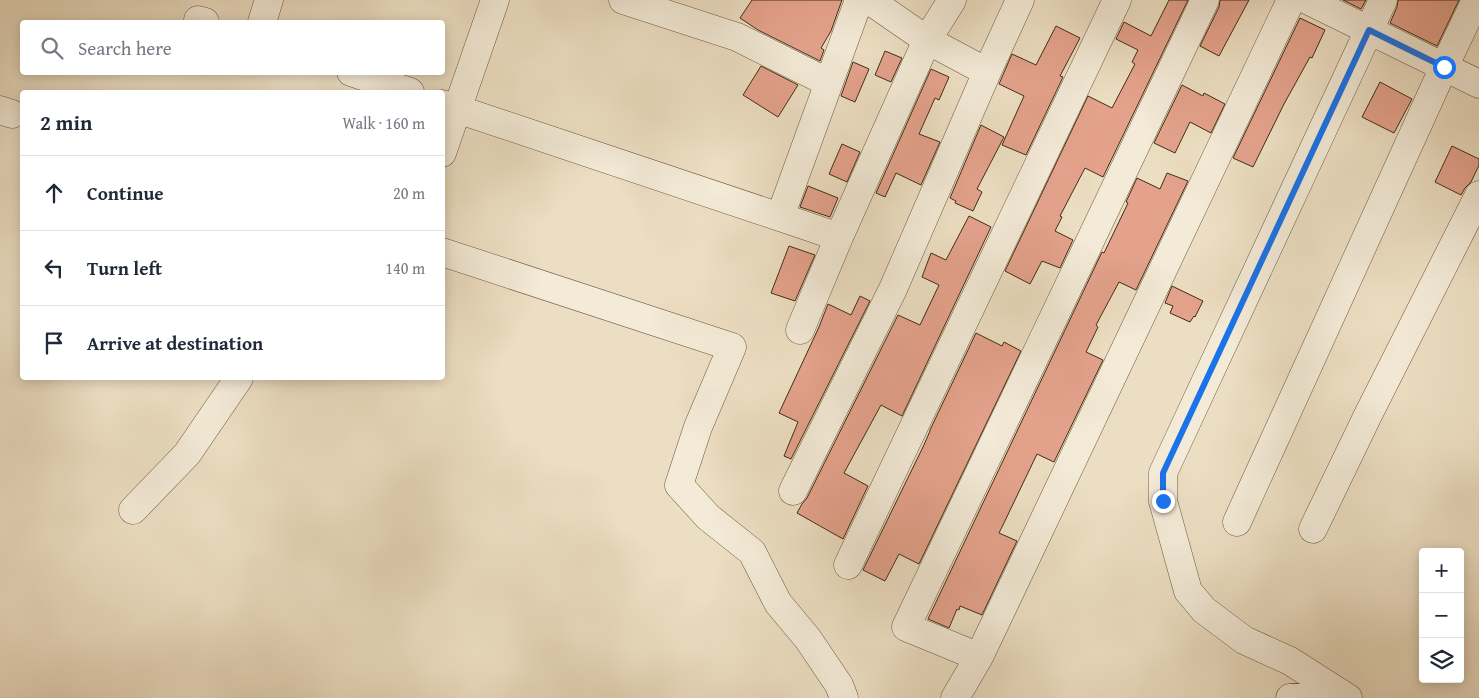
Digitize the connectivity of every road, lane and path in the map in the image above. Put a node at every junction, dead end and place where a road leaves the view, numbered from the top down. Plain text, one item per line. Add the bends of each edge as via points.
1 (269, 0) edge
2 (495, 0) edge
3 (623, 0) edge
4 (860, 0) edge
5 (869, 0) edge
6 (952, 0) edge
7 (1020, 0) edge
8 (1117, 0) edge
9 (1205, 0) edge
10 (1291, 0) edge
11 (1307, 0) edge
12 (1383, 0) edge
13 (1476, 0) edge
14 (263, 20) edge
15 (1369, 30) junction
16 (927, 40) junction
17 (1444, 67) junction
18 (986, 72) junction
19 (360, 75) edge
20 (829, 83) junction
21 (1479, 84) edge
22 (404, 90) edge
23 (450, 106) edge
24 (445, 135) edge
25 (1479, 195) edge
26 (784, 206) junction
27 (839, 236) junction
28 (445, 253) edge
29 (800, 330) dead end
30 (238, 380) edge
31 (793, 491) dead end
32 (133, 510) dead end
33 (1237, 522) dead end
34 (1313, 529) dead end
35 (848, 565) dead end
36 (979, 657) junction
37 (1344, 695) edge
38 (844, 698) edge
39 (955, 698) edge
40 (1290, 698) edge

1 - 14 street
2 - 23 street
3 - 20 street via 737,37
4 - 20 street
5 - 16 street
6 - 16 street
7 - 18 street
8 - 35 street
9 - 36 street via 906,627
10 - 36 street
11 - 15 street
12 - 15 street
13 - 17 street
15 - 17 street
15 - 37 street via 1163,473 1163,501 1188,591 1204,610 1244,640 1290,661
16 - 18 street
16 - 27 street
17 - 21 street
17 - 33 street
18 - 31 street via 893,289
19 - 22 street
20 - 26 street
23 - 24 street
23 - 26 street
25 - 34 street
26 - 27 street
27 - 29 street
28 - 38 street via 732,347 698,428 680,485 708,517 752,552 778,603 808,639
30 - 32 street via 187,454
36 - 39 street
37 - 40 street

